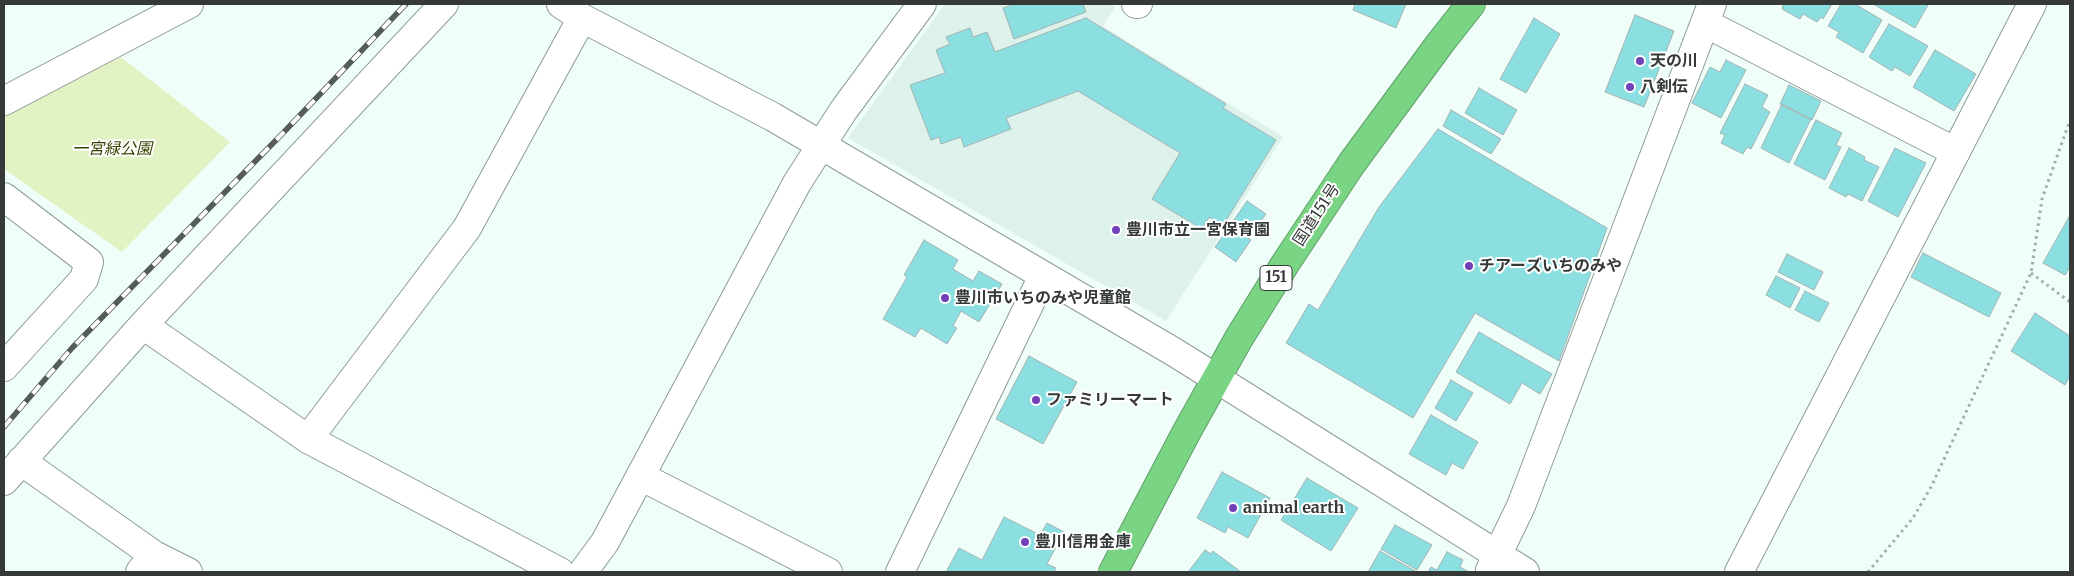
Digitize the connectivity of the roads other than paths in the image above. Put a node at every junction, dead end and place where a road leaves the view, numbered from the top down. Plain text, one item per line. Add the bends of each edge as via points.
1 (188, 4) edge
2 (444, 4) edge
3 (922, 4) edge
4 (1471, 4) edge
5 (2032, 4) edge
6 (572, 11) edge
7 (1708, 13) edge
8 (4, 101) edge
9 (821, 146) junction
10 (1956, 152) junction
11 (4, 197) edge
12 (1043, 276) junction
13 (143, 325) junction
14 (4, 367) edge
15 (1217, 379) junction
16 (308, 438) junction
17 (12, 471) edge
18 (640, 476) junction
19 (147, 563) edge
20 (1492, 563) edge
21 (1120, 569) edge
22 (188, 572) edge
23 (560, 572) edge
24 (582, 572) edge
25 (828, 572) edge
26 (900, 572) edge
27 (1525, 572) edge
28 (1739, 572) edge

1 - 8 street
2 - 13 street
3 - 9 street
4 - 15 highway, 国道151号 / 151 via 1352,163 1239,338
5 - 10 street
6 - 9 street via 773,117
6 - 16 street via 467,228
7 - 10 street
7 - 20 street via 1518,512
9 - 12 street
9 - 18 street via 797,183
10 - 28 street
11 - 14 street via 89,262 84,279
12 - 15 street
12 - 26 street
13 - 16 street
13 - 17 street
15 - 20 street
15 - 21 highway, 国道151号 / 151 via 1186,433
16 - 23 street
17 - 19 street
18 - 24 street via 605,542
18 - 25 street
19 - 22 street
20 - 27 street

